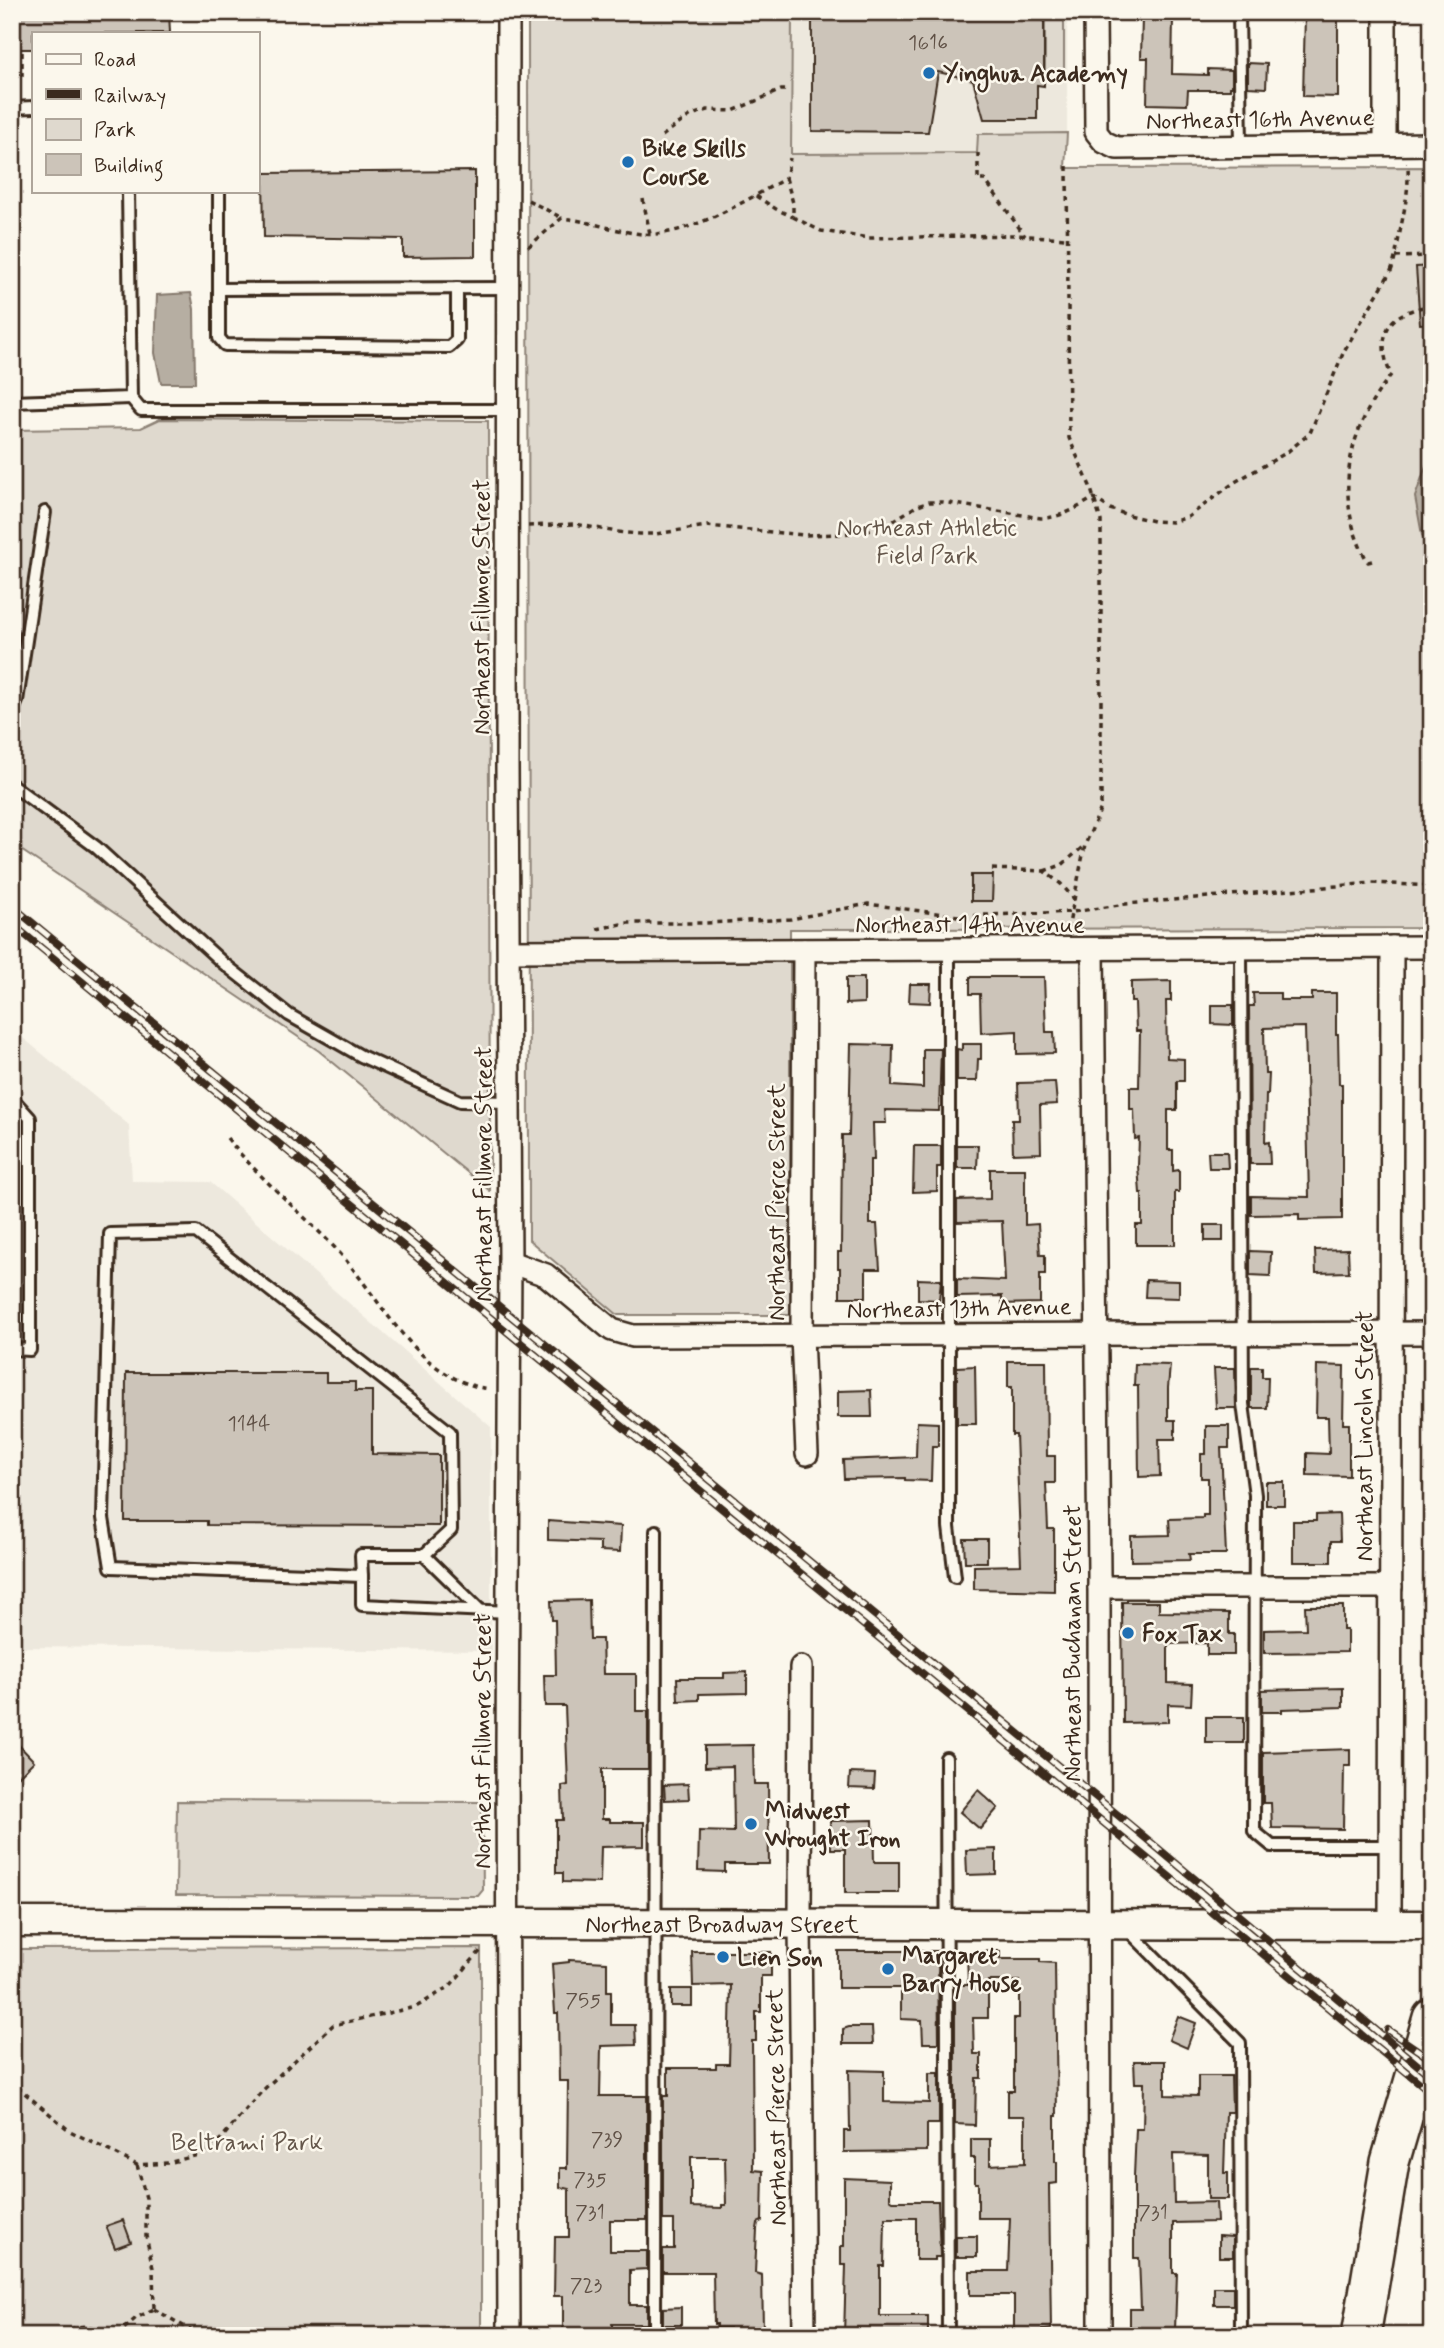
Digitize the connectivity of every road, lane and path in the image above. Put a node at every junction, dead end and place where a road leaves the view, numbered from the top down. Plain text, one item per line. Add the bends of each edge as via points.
1 (508, 12) edge
2 (1095, 12) edge
3 (1239, 12) edge
4 (1385, 12) edge
5 (791, 13) edge
6 (809, 13) edge
7 (12, 52) edge
8 (22, 76) dead end
9 (790, 90) dead end
10 (32, 107) edge
11 (12, 108) edge
12 (663, 136) dead end
13 (1396, 144) junction
14 (1432, 144) edge
15 (1241, 145) junction
16 (978, 153) dead end
17 (790, 158) dead end
18 (1067, 166) dead end
19 (786, 178) junction
20 (128, 192) edge
21 (219, 192) edge
22 (755, 196) junction
23 (643, 199) dead end
24 (528, 200) dead end
25 (793, 217) junction
26 (562, 218) junction
27 (650, 234) junction
28 (1025, 236) junction
29 (1066, 238) junction
30 (528, 247) dead end
31 (1432, 256) edge
32 (1396, 257) junction
33 (457, 288) junction
34 (508, 288) junction
35 (219, 289) junction
36 (1432, 307) edge
37 (131, 398) junction
38 (12, 402) edge
39 (508, 410) junction
40 (1363, 415) junction
41 (1370, 418) dead end
42 (1094, 498) junction
43 (45, 512) dead end
44 (528, 526) dead end
45 (1372, 561) dead end
46 (12, 712) edge
47 (12, 785) edge
48 (1085, 845) junction
49 (992, 869) dead end
50 (1044, 871) junction
51 (1432, 886) edge
52 (1075, 900) junction
53 (1073, 912) junction
54 (1068, 929) dead end
55 (592, 930) dead end
56 (1392, 947) junction
57 (1432, 947) edge
58 (1241, 948) junction
59 (804, 950) junction
60 (949, 950) junction
61 (1093, 950) junction
62 (509, 951) junction
63 (12, 1098) edge
64 (510, 1102) junction
65 (227, 1138) dead end
66 (510, 1262) junction
67 (1390, 1333) junction
68 (1432, 1333) edge
69 (1097, 1334) junction
70 (951, 1335) junction
71 (1242, 1335) junction
72 (802, 1336) junction
73 (12, 1349) edge
74 (510, 1391) junction
75 (807, 1454) dead end
76 (656, 1531) dead end
77 (424, 1555) junction
78 (362, 1577) junction
79 (955, 1577) dead end
80 (1099, 1587) junction
81 (1256, 1587) junction
82 (1391, 1587) junction
83 (481, 1611) junction
84 (509, 1612) junction
85 (801, 1667) dead end
86 (946, 1758) dead end
87 (1392, 1846) junction
88 (12, 1922) edge
89 (656, 1924) junction
90 (800, 1924) junction
91 (946, 1924) junction
92 (508, 1925) junction
93 (1111, 1925) junction
94 (1410, 1925) edge
95 (483, 1948) dead end
96 (1432, 2018) edge
97 (12, 2078) edge
98 (137, 2165) junction
99 (154, 2309) junction
100 (107, 2335) edge
101 (62, 2336) edge
102 (201, 2336) edge
103 (509, 2336) edge
104 (655, 2336) edge
105 (804, 2336) edge
106 (948, 2336) edge
107 (1100, 2336) edge
108 (1241, 2336) edge
109 (1361, 2336) edge

1 - 34 street, Northeast Fillmore Street
2 - 15 street, Northeast 16th Avenue via 1096,132 1104,142 1117,148
3 - 15 lane
4 - 13 street
5 - 6 path
7 - 8 path via 22,52
9 - 12 path via 733,111 691,115
10 - 11 lane
13 - 14 street, Northeast 16th Avenue
13 - 15 street, Northeast 16th Avenue
13 - 32 path via 1408,200
16 - 28 path via 978,180 985,180
17 - 19 path
18 - 29 path
19 - 22 path
19 - 25 path
20 - 37 lane
21 - 35 lane
22 - 25 path
22 - 27 path via 683,230
23 - 27 path
24 - 26 path
25 - 28 path via 821,232 869,238
26 - 27 path
26 - 30 path
28 - 29 path
29 - 42 path via 1069,438
31 - 32 path
32 - 42 path via 1344,351 1310,433 1286,453 1235,482 1188,517 1172,522 1128,515
33 - 34 lane
33 - 35 lane
33 - 35 lane via 457,340 449,346 225,345 219,338
34 - 39 street, Northeast Fillmore Street
36 - 40 path via 1402,313 1390,324 1383,344 1391,376
37 - 38 lane
37 - 39 lane via 141,410
39 - 62 street, Northeast Fillmore Street
40 - 41 path
40 - 45 path via 1349,467 1350,518 1362,552
42 - 44 path via 1054,518 929,502 882,528 842,534 706,526 639,534 575,524
42 - 48 path via 1101,522 1101,808
43 - 46 lane
47 - 64 lane via 96,847 223,963 289,1015 361,1056 460,1101
48 - 50 path via 1062,865
48 - 52 path
49 - 50 path
50 - 52 path
51 - 53 path via 1373,883
52 - 53 path
53 - 54 path
53 - 55 path via 958,916 868,904 791,919 626,923
56 - 57 street, Northeast 14th Avenue
56 - 58 street, Northeast 14th Avenue
56 - 67 street, Northeast Lincoln Street
58 - 61 street, Northeast 14th Avenue
58 - 71 lane
59 - 60 street, Northeast 14th Avenue
59 - 62 street, Northeast 14th Avenue
59 - 72 street, Northeast Pierce Street
60 - 61 street, Northeast 14th Avenue
60 - 70 lane
61 - 69 street, Northeast Buchanan Street
62 - 64 street, Northeast Fillmore Street
63 - 73 lane via 30,1118 30,1350
64 - 66 street, Northeast Fillmore Street
65 - 74 path via 336,1250 397,1328 423,1353 472,1387
66 - 72 street, Northeast 13th Avenue via 547,1275 620,1334
66 - 74 street, Northeast Fillmore Street
67 - 68 street, Northeast 13th Avenue
67 - 71 street, Northeast 13th Avenue
67 - 82 street, Northeast Lincoln Street
69 - 70 street, Northeast 13th Avenue
69 - 71 street, Northeast 13th Avenue
69 - 80 street, Northeast Buchanan Street
70 - 72 street, Northeast 13th Avenue
70 - 79 lane via 949,1527
71 - 81 lane via 1243,1404 1255,1495
72 - 75 street, Northeast Pierce Street
74 - 84 street, Northeast Fillmore Street
76 - 89 lane
77 - 78 lane via 361,1555
77 - 78 lane via 451,1530 450,1432 196,1232 110,1234 103,1518 111,1567
77 - 83 lane
78 - 83 lane via 362,1605
80 - 81 street
80 - 93 street, Northeast Buchanan Street
81 - 82 street
81 - 87 lane via 1254,1831 1272,1846
82 - 87 street, Northeast Lincoln Street
83 - 84 lane
84 - 92 street, Northeast Fillmore Street
85 - 90 street, Northeast Pierce Street
86 - 91 lane
87 - 94 street, Northeast Lincoln Street
88 - 92 main road, Northeast Broadway Street
89 - 90 main road, Northeast Broadway Street
89 - 92 main road, Northeast Broadway Street
89 - 104 lane
90 - 91 main road, Northeast Broadway Street
90 - 105 street, Northeast Pierce Street
91 - 93 main road, Northeast Broadway Street
91 - 106 lane
92 - 103 street, Northeast Fillmore Street
93 - 94 main road, Northeast Broadway Street
93 - 107 street, Northeast Buchanan Street
93 - 108 lane via 1240,2043
95 - 98 path via 449,1987 416,2007 333,2025 262,2091 220,2140 198,2155
96 - 109 highway via 1390,2162
97 - 98 path via 70,2132
98 - 99 path via 146,2198
99 - 100 path via 120,2333
99 - 102 path
100 - 101 path via 86,2326

